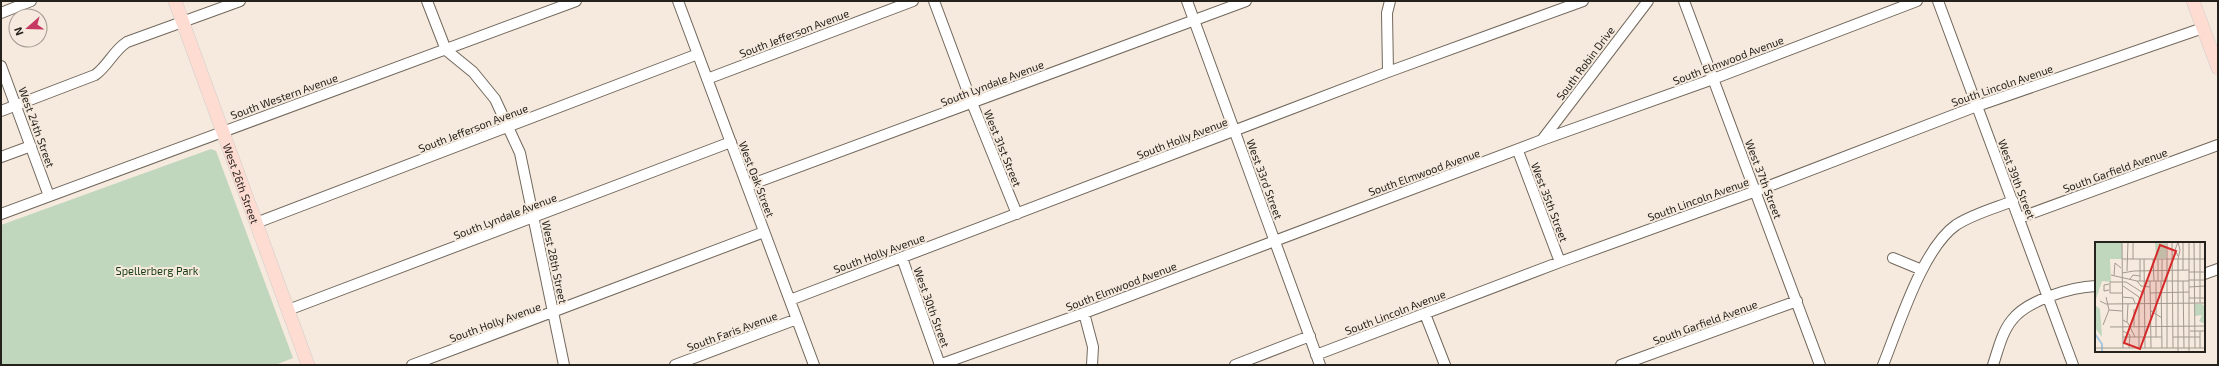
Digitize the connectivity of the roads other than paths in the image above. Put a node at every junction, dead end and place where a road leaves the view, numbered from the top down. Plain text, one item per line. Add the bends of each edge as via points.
1 (31, 1) edge
2 (175, 1) edge
3 (240, 1) edge
4 (427, 1) edge
5 (576, 1) edge
6 (678, 1) edge
7 (913, 1) edge
8 (934, 1) edge
9 (1187, 1) edge
10 (1246, 1) edge
11 (1390, 1) edge
12 (1583, 1) edge
13 (1648, 1) edge
14 (1684, 1) edge
15 (1918, 1) edge
16 (1938, 1) edge
17 (2193, 1) edge
18 (1, 13) edge
19 (1194, 20) junction
20 (183, 22) junction
21 (2203, 28) junction
22 (446, 50) junction
23 (698, 54) junction
24 (1, 66) edge
25 (2218, 68) edge
26 (1388, 72) junction
27 (707, 79) junction
28 (1713, 79) junction
29 (972, 103) junction
30 (16, 106) junction
31 (1977, 106) junction
32 (1, 111) edge
33 (510, 127) junction
34 (1234, 131) junction
35 (222, 132) junction
36 (1542, 140) junction
37 (731, 142) junction
38 (2218, 145) edge
39 (31, 146) junction
40 (1518, 151) junction
41 (1, 157) edge
42 (747, 186) junction
43 (1756, 191) junction
44 (49, 196) junction
45 (2013, 201) junction
46 (1, 214) edge
47 (1017, 214) junction
48 (533, 218) junction
49 (2019, 218) junction
50 (256, 223) junction
51 (764, 232) junction
52 (1274, 240) junction
53 (902, 258) junction
54 (1893, 258) dead end
55 (1560, 262) junction
56 (2218, 269) edge
57 (1922, 270) junction
58 (2205, 274) edge
59 (2095, 286) edge
60 (2048, 297) junction
61 (790, 300) junction
62 (1797, 301) junction
63 (288, 310) junction
64 (553, 313) junction
65 (1084, 313) junction
66 (1425, 314) junction
67 (797, 319) junction
68 (1310, 336) junction
69 (1316, 355) junction
70 (308, 365) edge
71 (412, 365) edge
72 (564, 365) edge
73 (675, 365) edge
74 (814, 365) edge
75 (940, 365) edge
76 (1092, 365) edge
77 (1235, 365) edge
78 (1320, 365) edge
79 (1445, 365) edge
80 (1621, 365) edge
81 (1820, 365) edge
82 (1883, 365) edge
83 (1993, 365) edge
84 (2073, 365) edge

1 - 18 street
2 - 20 main road, West 26th Street
3 - 20 street
4 - 22 street, West 28th Street
5 - 22 street, South Western Avenue
6 - 23 street, West Oak Street
7 - 27 street, South Jefferson Avenue
8 - 29 street, West 31st Street
9 - 19 street, West 33rd Street
10 - 19 street, South Lyndale Avenue
11 - 26 street via 1387,13
12 - 26 street, South Holly Avenue
13 - 36 street, South Robin Drive
14 - 28 street, West 37th Street
15 - 28 street, South Elmwood Avenue
16 - 31 street, West 39th Street
17 - 21 main road
19 - 29 street, South Lyndale Avenue
19 - 34 street, West 33rd Street
20 - 30 street via 117,48 103,70 95,75
20 - 35 main road, West 26th Street
21 - 25 main road
21 - 31 street, South Lincoln Avenue
22 - 33 street, West 28th Street via 473,72 485,86
22 - 35 street, South Western Avenue
23 - 27 street, West Oak Street
23 - 33 street, South Jefferson Avenue
24 - 30 street, West 24th Street
26 - 34 street, South Holly Avenue
27 - 37 street, West Oak Street
28 - 36 street, South Elmwood Avenue
28 - 43 street, West 37th Street
29 - 42 street, South Lyndale Avenue
29 - 47 street, West 31st Street
30 - 32 street
30 - 39 street, West 24th Street
31 - 43 street, South Lincoln Avenue
31 - 45 street, West 39th Street
33 - 48 street, West 28th Street via 520,153
33 - 50 street, South Jefferson Avenue
34 - 47 street, South Holly Avenue
34 - 52 street, West 33rd Street
35 - 44 street, South Western Avenue
35 - 50 main road, West 26th Street
36 - 40 street, South Elmwood Avenue
37 - 42 street, West Oak Street
37 - 48 street, South Lyndale Avenue
38 - 49 street, South Garfield Avenue
39 - 41 street
39 - 44 street, West 24th Street
40 - 52 street, South Elmwood Avenue
40 - 55 street, West 35th Street
42 - 51 street, West Oak Street
43 - 55 street, South Lincoln Avenue
43 - 62 street, West 37th Street
44 - 46 street, South Western Avenue
45 - 49 street, West 39th Street
45 - 57 street via 1956,225 1939,241
47 - 53 street, South Holly Avenue
48 - 63 street, South Lyndale Avenue
48 - 64 street, West 28th Street
49 - 60 street, West 39th Street
50 - 63 main road, West 26th Street
51 - 61 street, West Oak Street
51 - 64 street, South Holly Avenue
52 - 65 street, South Elmwood Avenue
52 - 68 street, West 33rd Street
53 - 61 street, South Holly Avenue
53 - 75 street, West 30th Street
54 - 57 street
55 - 66 street, South Lincoln Avenue
56 - 58 street
57 - 82 street
59 - 60 street via 2085,286
60 - 83 street via 2027,307 2012,320
60 - 84 street, West 39th Street
61 - 67 street, West Oak Street
62 - 80 street, South Garfield Avenue
62 - 81 street, West 37th Street
63 - 70 main road, West 26th Street
64 - 71 street, South Holly Avenue
64 - 72 street, West 28th Street
65 - 75 street, South Elmwood Avenue
65 - 76 street via 1093,347
66 - 69 street, South Lincoln Avenue
66 - 79 street
67 - 73 street, South Faris Avenue
67 - 74 street, West Oak Street
68 - 69 street, West 33rd Street
68 - 77 street
69 - 78 street, West 33rd Street

